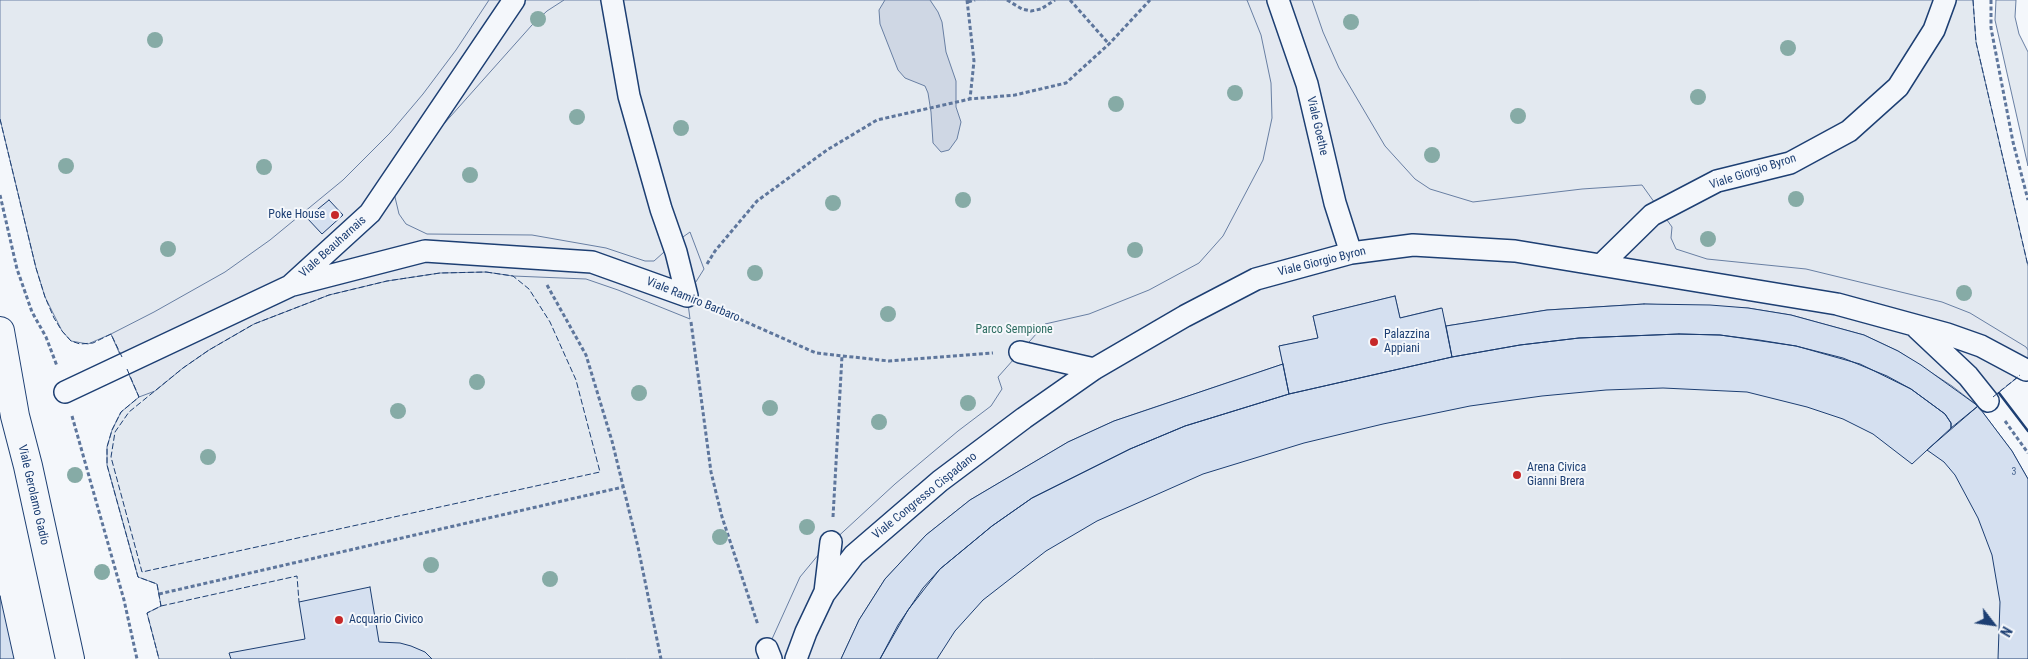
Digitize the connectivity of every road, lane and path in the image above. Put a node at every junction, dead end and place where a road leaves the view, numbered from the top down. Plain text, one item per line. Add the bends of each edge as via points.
1 (514, 0) edge
2 (612, 0) edge
3 (975, 0) edge
4 (1006, 0) edge
5 (1055, 0) edge
6 (1070, 0) edge
7 (1150, 0) edge
8 (1278, 0) edge
9 (1945, 0) edge
10 (1990, 0) edge
11 (968, 1) edge
12 (1109, 44) junction
13 (970, 99) junction
14 (0, 195) edge
15 (2028, 200) edge
16 (1351, 253) junction
17 (532, 258) junction
18 (1602, 264) junction
19 (290, 286) junction
20 (687, 296) junction
21 (1915, 326) junction
22 (0, 330) edge
23 (1020, 352) joint
24 (842, 356) junction
25 (1094, 369) junction
26 (2026, 370) dead end
27 (65, 392) junction
28 (1988, 401) joint
29 (7, 418) edge
30 (2028, 453) edge
31 (623, 487) junction
32 (831, 542) joint
33 (159, 594) dead end
34 (824, 594) junction
35 (769, 654) edge
36 (70, 659) edge
37 (137, 659) edge
38 (661, 659) edge
39 (796, 659) edge

1 - 19 street, Viale Beauharnais via 370,213
2 - 20 street via 629,96
3 - 11 path
4 - 5 path via 1031,11
6 - 12 path
7 - 12 path
8 - 16 street, Viale Goethe via 1308,84 1335,203
9 - 18 street, Viale Giorgio Byron via 1934,30 1898,87 1849,131 1790,163 1717,181 1652,215
10 - 15 path via 1991,28
11 - 13 path via 974,60
12 - 13 path via 1066,83 1015,95
13 - 20 path via 877,120 826,150 757,201 715,251
14 - 27 path via 17,270 32,312 54,353
16 - 18 street, Viale Giorgio Byron via 1414,245 1515,251
16 - 25 street, Viale Giorgio Byron via 1256,279
17 - 19 street, Viale Ramiro Barbaro via 425,250
17 - 20 street, Viale Ramiro Barbaro via 592,262
17 - 31 path via 586,355
18 - 21 street, Viale Giorgio Byron via 1838,304
19 - 27 street, Viale Beauharnais
20 - 24 path, Viale Ramiro Barbaro via 816,353
20 - 35 path via 712,472 722,517
21 - 26 street, Viale Giorgio Byron via 1982,346
21 - 28 street via 1968,376
22 - 29 street, Viale Gerolamo Gadio
23 - 24 path, Viale Ramiro Barbaro via 889,361
23 - 25 street
24 - 32 path
25 - 34 street, Viale Congresso Cispadano via 940,481 854,555
27 - 37 path via 124,600
28 - 30 path
29 - 36 street, Viale Gerolamo Gadio via 28,466
31 - 33 path
31 - 38 path
32 - 34 street
34 - 39 street, Viale Congresso Cispadano

